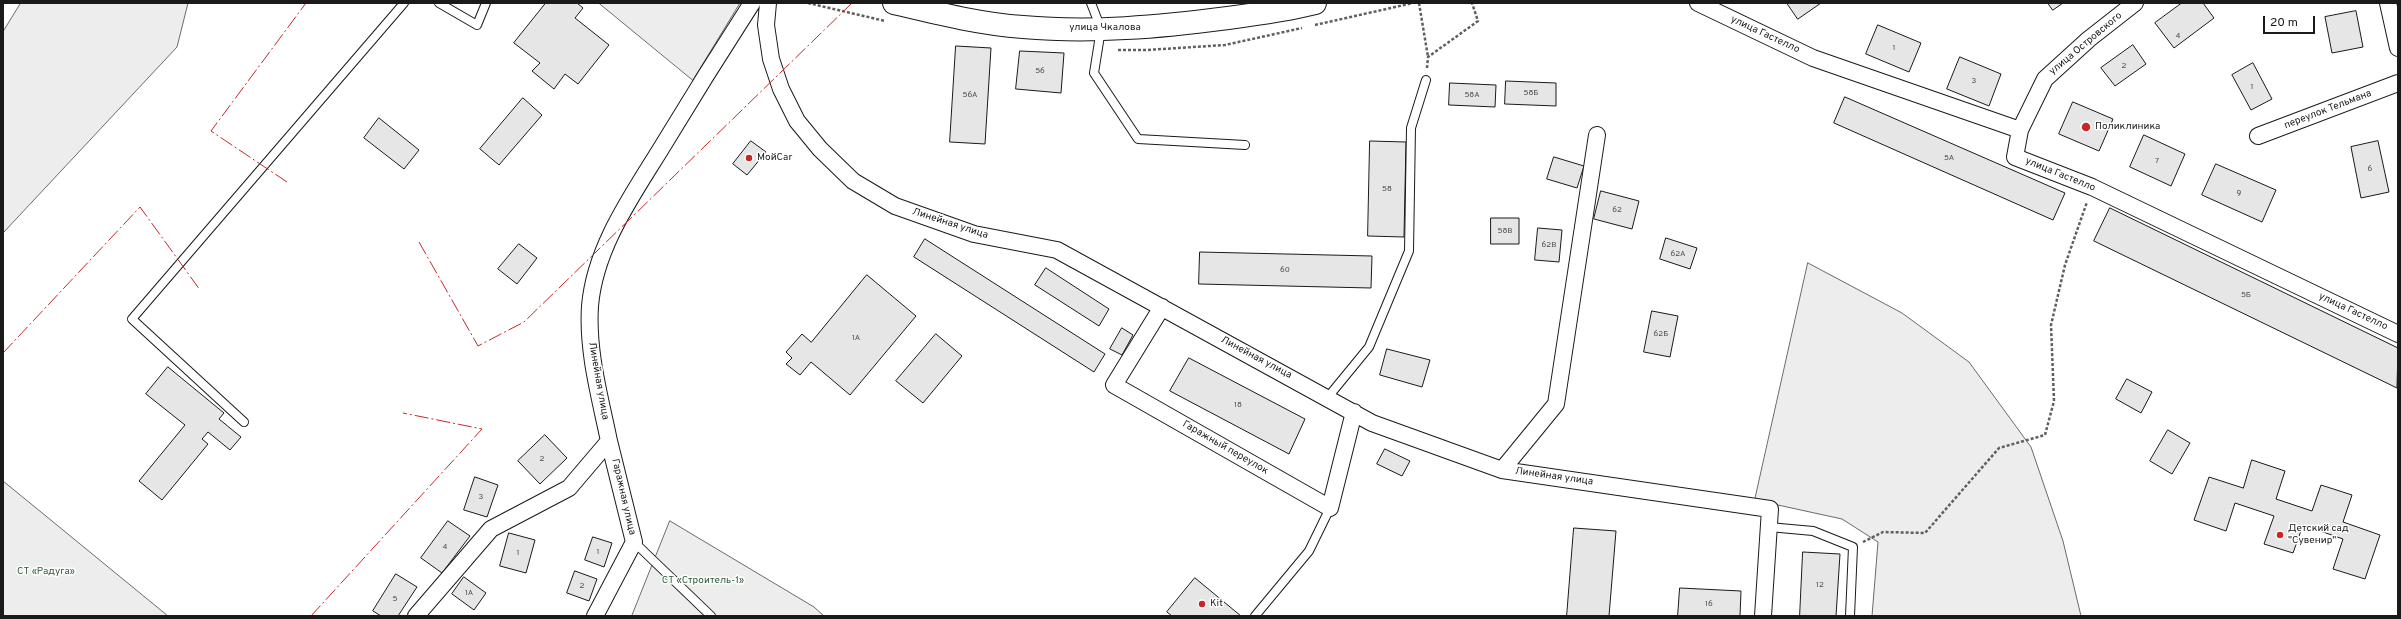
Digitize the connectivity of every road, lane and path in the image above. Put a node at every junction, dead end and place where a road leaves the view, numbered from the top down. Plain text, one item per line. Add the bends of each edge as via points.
1 (404, 3) edge
2 (440, 3) edge
3 (486, 3) edge
4 (752, 3) edge
5 (768, 3) edge
6 (894, 3) edge
7 (1091, 3) edge
8 (1315, 3) edge
9 (1419, 3) edge
10 (1472, 3) edge
11 (1698, 3) edge
12 (2135, 3) edge
13 (2388, 3) edge
14 (1101, 29) junction
15 (2398, 48) edge
16 (1428, 57) junction
17 (1426, 80) joint
18 (2398, 83) edge
19 (2020, 130) junction
20 (1597, 135) dead end
21 (2258, 136) dead end
22 (1245, 145) dead end
23 (2092, 187) junction
24 (1162, 307) junction
25 (2398, 334) edge
26 (1328, 397) junction
27 (1354, 412) junction
28 (244, 422) dead end
29 (609, 441) junction
30 (1502, 470) junction
31 (1330, 508) junction
32 (1769, 527) junction
33 (634, 542) junction
34 (1853, 547) junction
35 (416, 616) edge
36 (595, 616) edge
37 (711, 616) edge
38 (1255, 616) edge
39 (1763, 616) edge
40 (1850, 616) edge

1 - 28 lane via 132,319
2 - 3 lane via 477,25
4 - 29 street, Линейная улица via 636,189 606,243 596,272 590,306 590,340
5 - 24 street, Линейная улица via 766,25 771,59 781,89 797,121 820,149 853,181 895,206 974,234 1057,250
6 - 14 main road, улица Чкалова via 929,12 1022,27
7 - 14 lane
8 - 14 main road, улица Чкалова via 1292,9 1159,27
9 - 16 path
10 - 16 path via 1478,20
11 - 19 street, улица Гастелло via 1813,58
12 - 19 street, улица Островского via 2089,39 2045,79
13 - 15 street
14 - 22 lane via 1094,73 1138,139
16 - 17 path
17 - 26 lane via 1411,128 1409,251 1369,347
18 - 21 street, переулок Тельмана
19 - 23 street, улица Гастелло via 2015,157
20 - 30 street via 1556,404
23 - 25 street, улица Гастелло
23 - 34 path via 2064,265 2051,325 2054,401 2045,435 1999,448 1925,533 1883,532
24 - 26 street, Линейная улица
24 - 31 street, Гаражный переулок via 1114,385
26 - 27 street, Линейная улица
27 - 30 street, Линейная улица via 1372,423
27 - 31 street
29 - 33 street, Гаражная улица
29 - 35 street via 569,488 491,529
30 - 32 street, Линейная улица via 1770,509
31 - 38 lane via 1309,551
32 - 34 lane via 1813,531
32 - 39 street, Линейная улица
33 - 36 street, Гаражная улица
33 - 37 lane
34 - 40 lane

